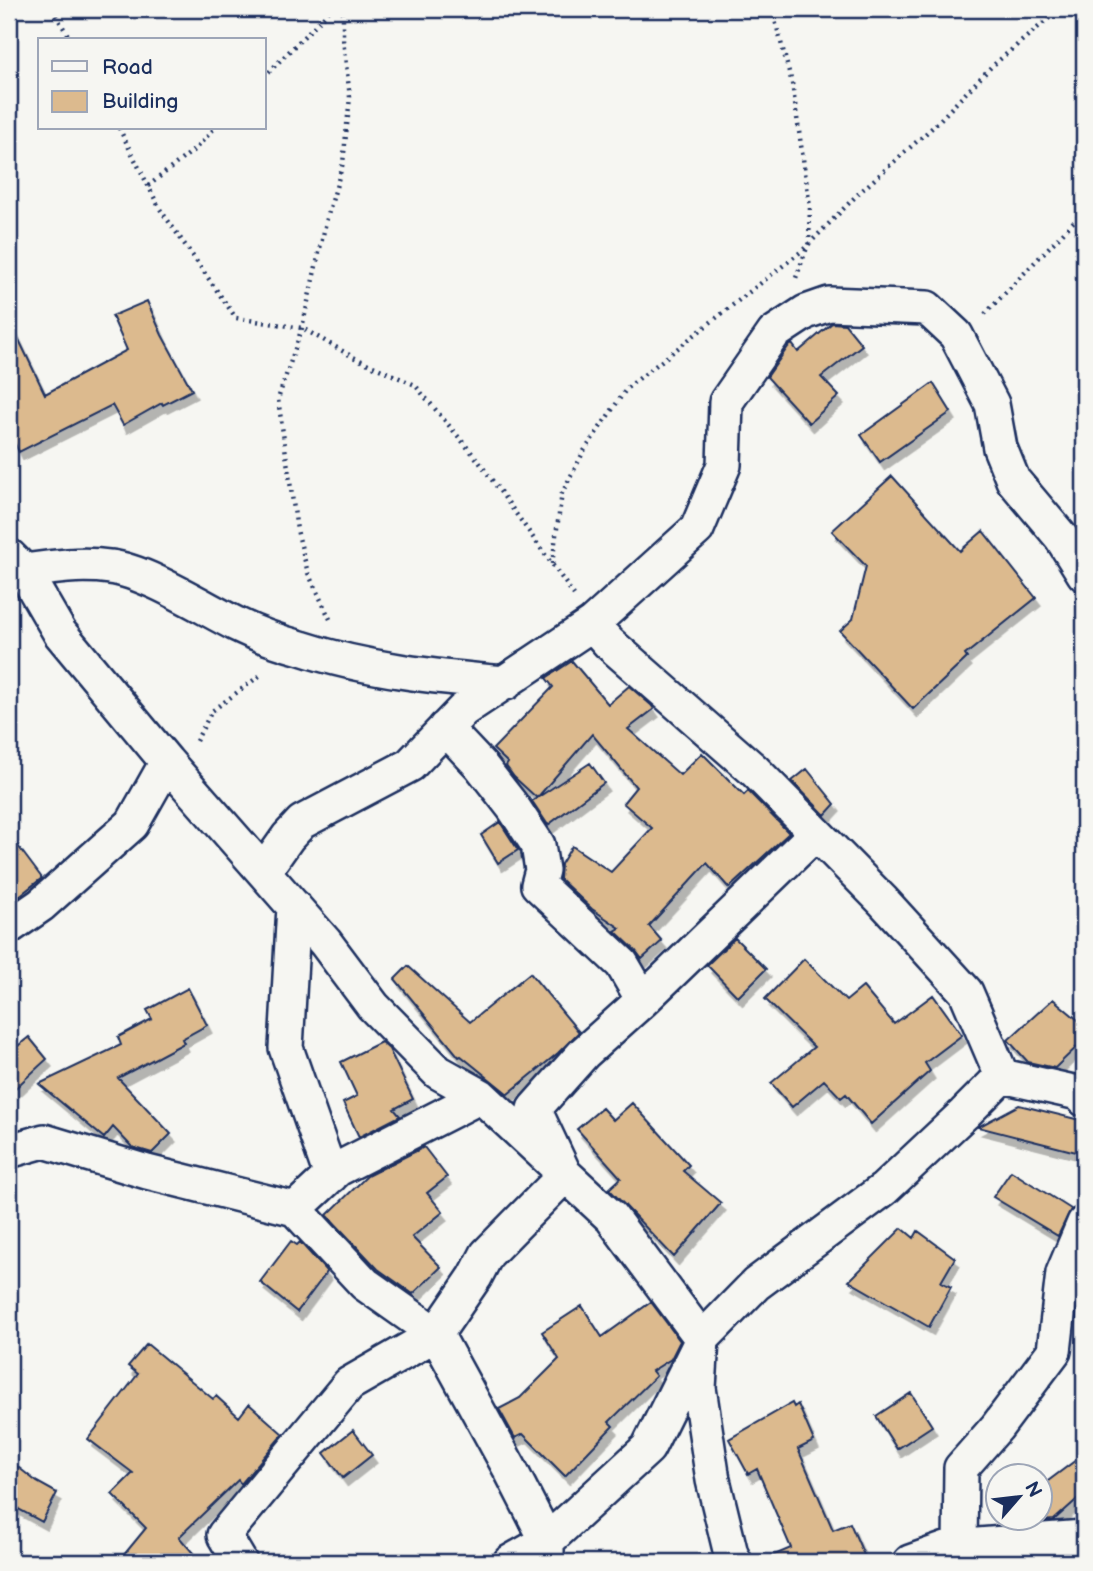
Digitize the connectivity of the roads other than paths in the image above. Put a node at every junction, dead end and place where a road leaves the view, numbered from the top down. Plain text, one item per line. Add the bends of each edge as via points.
1 (17, 563) edge
2 (1084, 574) edge
3 (592, 624) junction
4 (506, 683) junction
5 (444, 729) junction
6 (167, 762) junction
7 (815, 834) junction
8 (264, 871) junction
9 (294, 906) junction
10 (9, 927) edge
11 (643, 999) junction
12 (1002, 1076) junction
13 (1083, 1090) edge
14 (481, 1096) junction
15 (9, 1151) edge
16 (565, 1175) junction
17 (331, 1176) junction
18 (295, 1209) junction
19 (1084, 1223) edge
20 (436, 1334) junction
21 (702, 1339) junction
22 (1078, 1531) edge
23 (960, 1547) junction
24 (547, 1551) edge
25 (920, 1560) edge
26 (240, 1562) edge
27 (510, 1562) edge
28 (735, 1562) edge

1 - 4 street via 112,567 301,649 365,666
1 - 6 street via 61,633
2 - 3 street via 1061,537 1013,480 1000,448 992,404 956,335 928,308 829,304 774,333 726,402 724,465 697,529
3 - 4 street
3 - 7 street via 755,771
4 - 5 street via 463,710
5 - 8 street via 410,765 302,822
5 - 11 street via 489,776 538,845 542,870 538,885 622,964
6 - 8 street
6 - 10 street via 132,824 41,905
7 - 11 street
7 - 12 street via 966,992
8 - 9 street
9 - 14 street via 382,1016 438,1072
9 - 17 street via 286,1048
11 - 16 street via 584,1053 534,1109
12 - 13 street
12 - 21 street via 884,1189 755,1284
14 - 16 street
14 - 17 street
15 - 18 street via 44,1141
16 - 20 street via 487,1254
16 - 21 street via 611,1217
17 - 18 street
18 - 20 street via 365,1284
19 - 23 street via 1063,1273 1054,1351 961,1468
20 - 24 street via 510,1469
20 - 26 street via 349,1384 224,1535
21 - 24 street via 648,1448
21 - 28 street via 699,1388 713,1480
22 - 23 street
23 - 25 street
24 - 27 street

